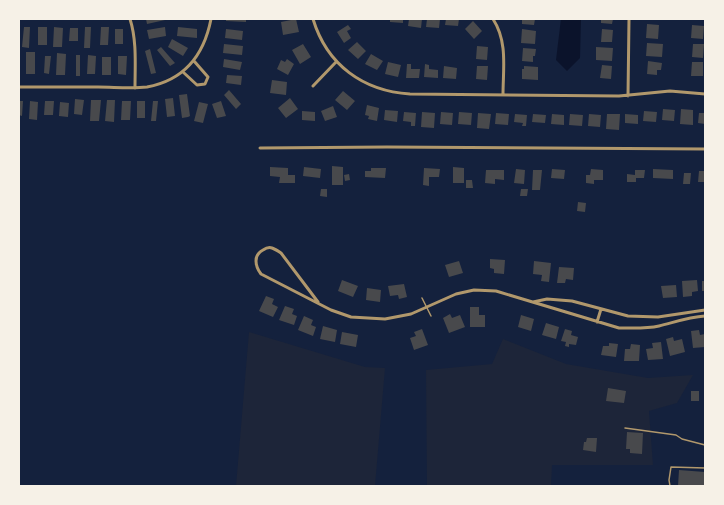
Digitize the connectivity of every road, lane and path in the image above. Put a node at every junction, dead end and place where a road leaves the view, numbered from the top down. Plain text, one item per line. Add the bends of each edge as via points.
1 (130, 19) edge
2 (211, 19) edge
3 (313, 19) edge
4 (494, 19) edge
5 (629, 19) edge
6 (194, 61) junction
7 (336, 62) junction
8 (183, 72) junction
9 (314, 86) dead end
10 (19, 87) edge
11 (134, 88) junction
12 (705, 94) edge
13 (503, 95) junction
14 (628, 96) junction
15 (260, 148) dead end
16 (705, 150) edge
17 (422, 298) dead end
18 (318, 302) junction
19 (532, 302) junction
20 (427, 307) junction
21 (601, 309) junction
22 (705, 310) edge
23 (431, 316) dead end
24 (705, 316) edge
25 (597, 322) junction
26 (625, 428) dead end
27 (705, 445) edge
28 (705, 468) edge
29 (670, 486) edge

1 - 11 street via 135,47
2 - 6 street via 206,39
3 - 7 street via 324,45
4 - 13 street via 503,45
5 - 14 street
6 - 8 street
6 - 8 street via 208,77 205,84 197,85
7 - 9 street
7 - 13 street via 360,81 392,92
8 - 11 street via 159,83
10 - 11 street
12 - 14 street via 670,91
13 - 14 street
15 - 16 street
17 - 20 lane
18 - 18 street via 281,253 273,248 259,252 256,267 261,274
18 - 20 street via 351,317 385,319 411,314
19 - 20 street via 496,291 474,290 456,294
19 - 21 street via 547,299 572,301
19 - 25 street
20 - 23 lane
21 - 22 street via 628,316 658,317
21 - 25 street
24 - 25 street via 639,329 619,328
26 - 27 lane via 676,435
28 - 29 lane via 671,467

